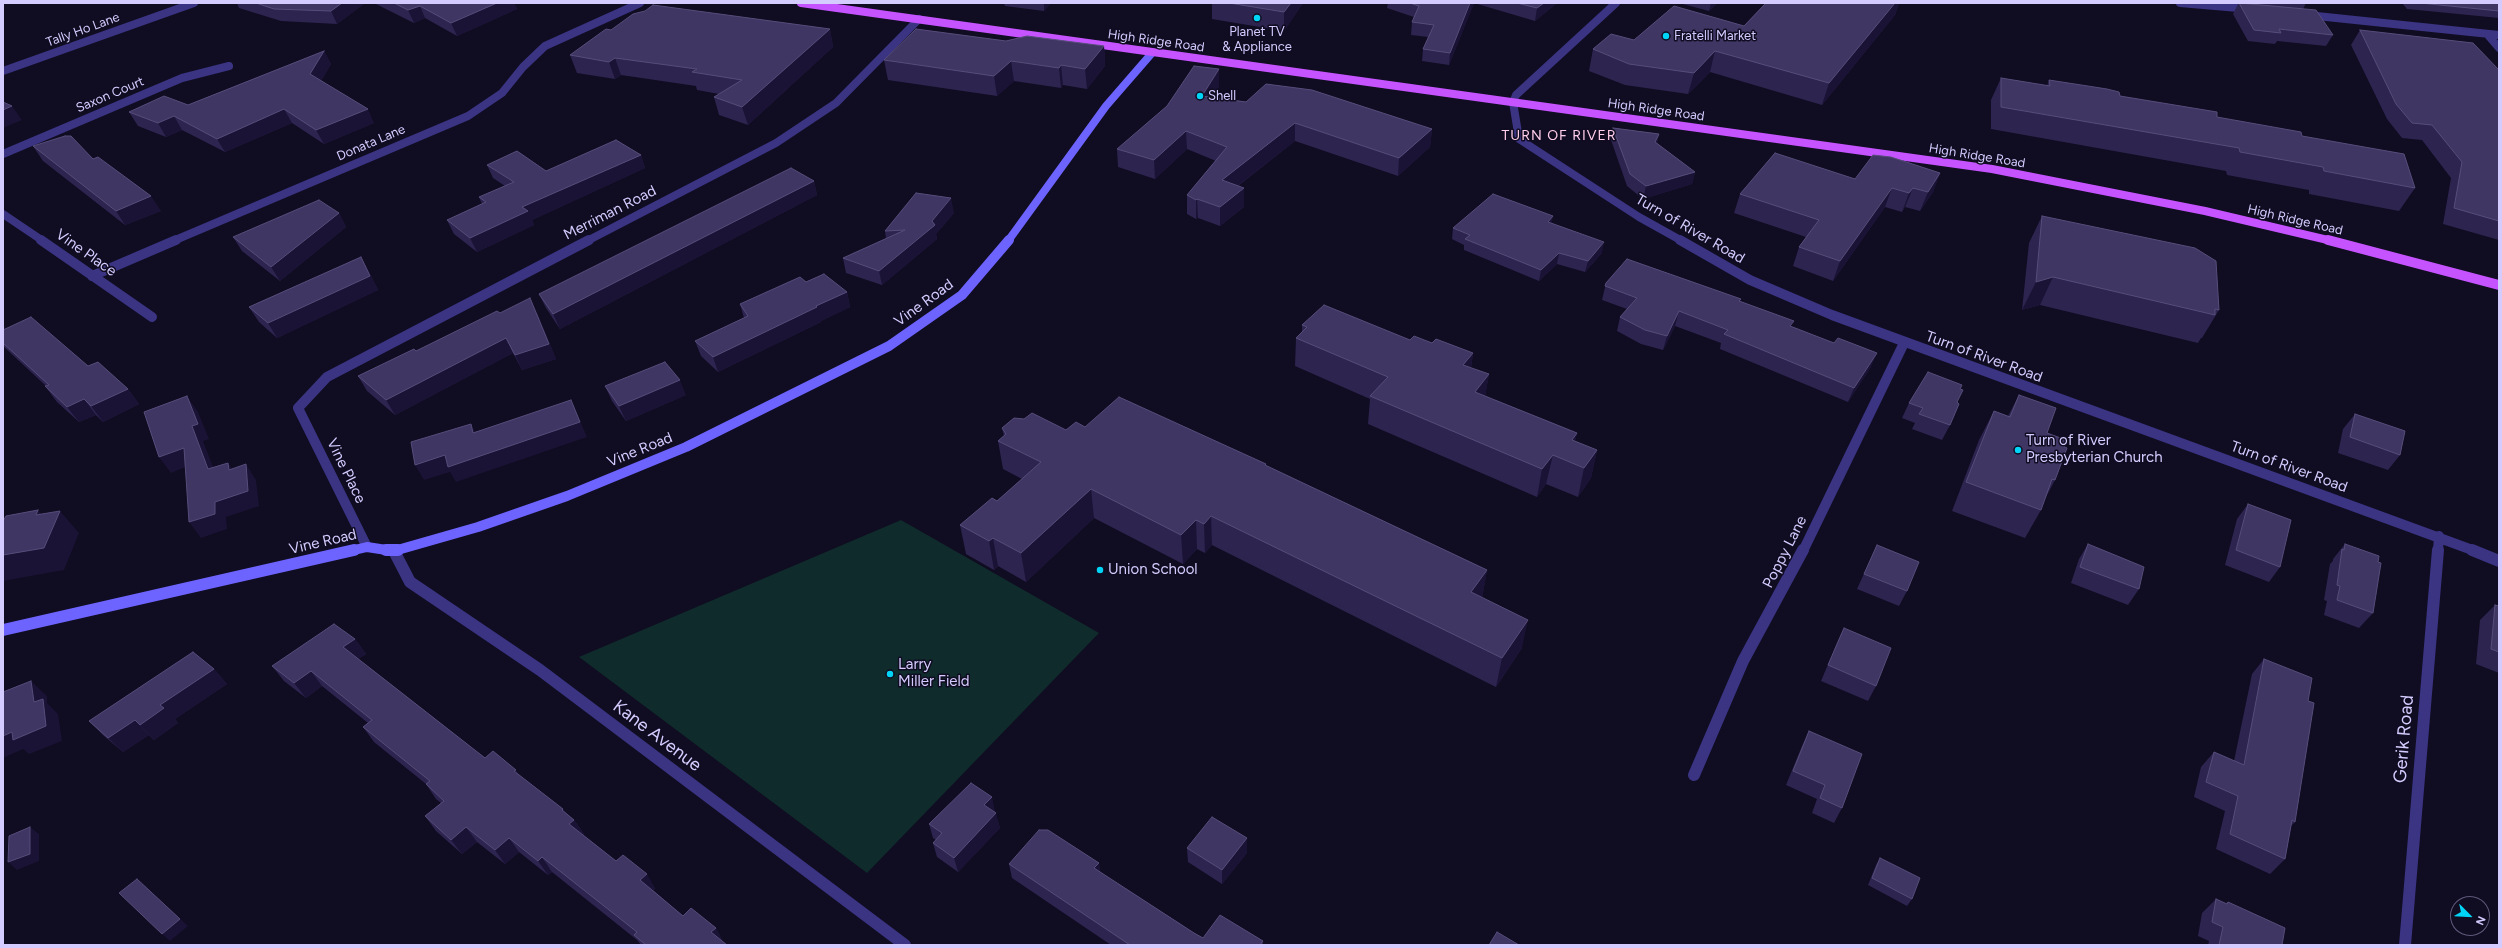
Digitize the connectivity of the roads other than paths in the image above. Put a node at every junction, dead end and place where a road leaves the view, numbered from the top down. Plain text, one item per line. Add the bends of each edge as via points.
1 (194, 3) edge
2 (640, 3) edge
3 (801, 3) edge
4 (1616, 3) edge
5 (2180, 3) edge
6 (2207, 4) edge
7 (2254, 10) edge
8 (2301, 14) edge
9 (920, 19) junction
10 (2487, 34) junction
11 (2499, 35) edge
12 (2499, 48) edge
13 (1152, 52) junction
14 (228, 66) dead end
15 (3, 70) edge
16 (1513, 102) junction
17 (3, 154) edge
18 (3, 214) edge
19 (92, 276) junction
20 (2499, 285) edge
21 (152, 317) dead end
22 (1904, 343) junction
23 (298, 408) joint
24 (2439, 536) junction
25 (367, 547) junction
26 (394, 552) junction
27 (2499, 562) edge
28 (3, 630) edge
29 (1694, 775) dead end
30 (906, 945) edge
31 (2405, 945) edge

1 - 15 street, Tally Ho Lane
2 - 19 street, Donata Lane via 545,46 523,67 502,93 468,116
3 - 9 main road, High Ridge Road
4 - 16 street via 1516,95
5 - 6 street
6 - 7 street
8 - 10 street
9 - 13 main road, High Ridge Road
9 - 23 street, Merriman Road via 836,103 776,143 327,377
10 - 11 street
10 - 12 street
13 - 16 main road, High Ridge Road
13 - 26 street, Vine Road via 1106,106 999,254 962,295 889,346 686,447 568,496
14 - 17 street, Saxon Court via 182,78
16 - 20 main road, High Ridge Road via 2000,170 2212,213
16 - 22 street, Turn of River Road via 1519,139 1639,217 1750,280
18 - 19 street, Vine Place
19 - 21 street, Vine Place
22 - 24 street, Turn of River Road
22 - 29 street, Poppy Lane via 1791,575 1743,661
23 - 25 street, Vine Place
24 - 27 street, Turn of River Road
24 - 31 street, Gerik Road
25 - 26 street, Vine Road
25 - 28 street, Vine Road
26 - 30 street, Kane Avenue via 410,582 540,670

